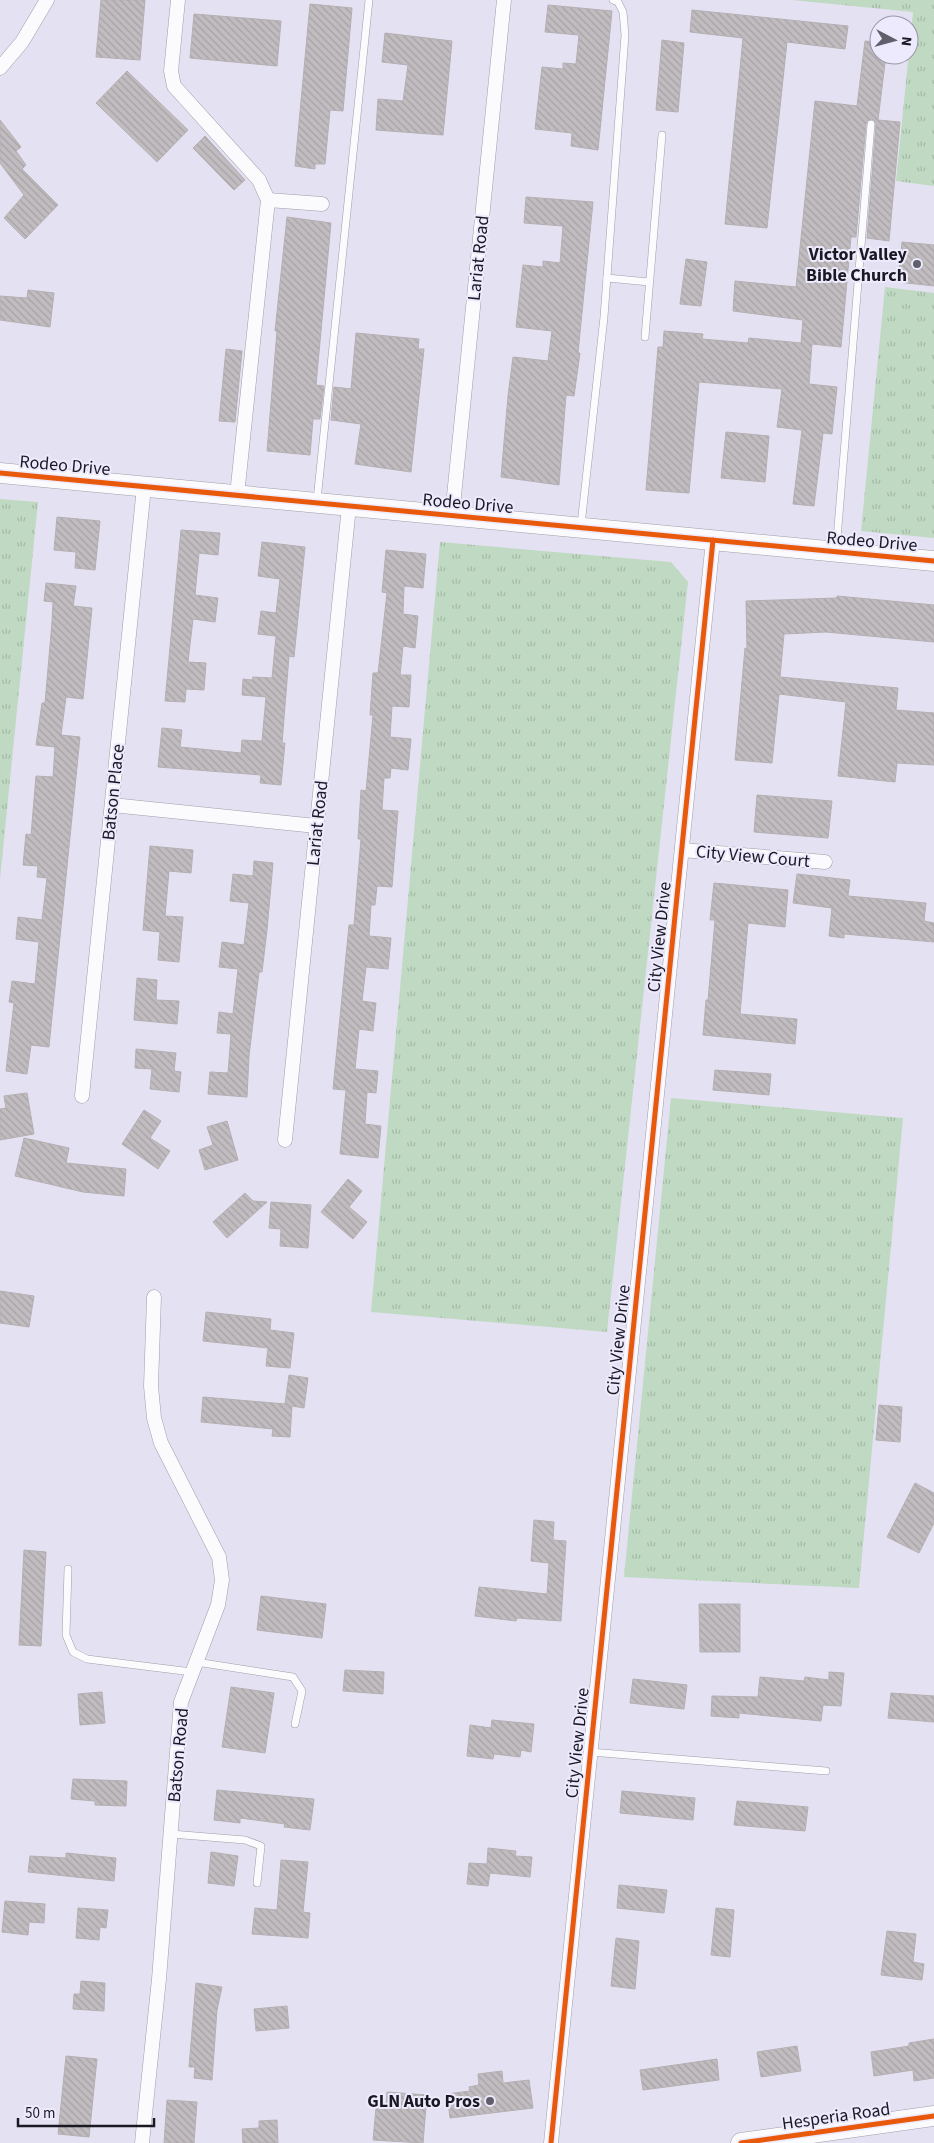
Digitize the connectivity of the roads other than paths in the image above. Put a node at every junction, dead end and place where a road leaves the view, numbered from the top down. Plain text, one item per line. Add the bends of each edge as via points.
1 (47, 0) edge
2 (178, 0) edge
3 (369, 0) edge
4 (504, 0) edge
5 (613, 0) edge
6 (0, 68) edge
7 (871, 124) dead end
8 (662, 135) dead end
9 (268, 200) junction
10 (322, 204) dead end
11 (607, 278) junction
12 (649, 282) junction
13 (645, 337) dead end
14 (0, 473) edge
15 (144, 487) junction
16 (236, 495) junction
17 (317, 503) junction
18 (349, 506) junction
19 (452, 516) junction
20 (581, 528) junction
21 (713, 540) junction
22 (836, 552) junction
23 (934, 561) edge
24 (112, 806) junction
25 (316, 826) junction
26 (682, 850) junction
27 (825, 862) dead end
28 (82, 1096) dead end
29 (285, 1140) dead end
30 (154, 1297) dead end
31 (68, 1569) dead end
32 (194, 1667) junction
33 (294, 1724) dead end
34 (590, 1752) junction
35 (826, 1772) dead end
36 (171, 1834) junction
37 (257, 1883) dead end
38 (934, 2116) edge
39 (142, 2143) edge
40 (551, 2143) edge
41 (741, 2143) edge

1 - 6 street via 22,42
2 - 9 street via 171,71 174,86 259,180
3 - 17 lane
4 - 19 street, Lariat Road
5 - 11 lane via 618,2 623,12 625,35
7 - 22 lane
8 - 12 lane
9 - 10 street
9 - 16 street
11 - 12 lane
11 - 20 lane
12 - 13 lane
14 - 15 street, Rodeo Drive
15 - 16 street, Rodeo Drive
15 - 24 street, Batson Place
16 - 17 street, Rodeo Drive
17 - 18 street, Rodeo Drive
18 - 19 street, Rodeo Drive
18 - 25 street, Lariat Road
19 - 20 street, Rodeo Drive
20 - 21 street, Rodeo Drive
21 - 22 street, Rodeo Drive
21 - 26 street, City View Drive
22 - 23 street, Rodeo Drive
24 - 25 street
24 - 28 street, Batson Place
25 - 29 street, Lariat Road
26 - 27 street, City View Court
26 - 34 street, City View Drive
30 - 32 street, Batson Road via 151,1386 160,1443 219,1556 222,1580 218,1605
31 - 32 lane via 66,1635 73,1652 87,1659
32 - 33 lane via 293,1677 302,1691
32 - 36 street, Batson Road via 181,1702
34 - 35 lane
34 - 40 street, City View Drive
36 - 37 lane via 245,1840 260,1846
36 - 39 street, Batson Road
38 - 41 street, Hesperia Road

